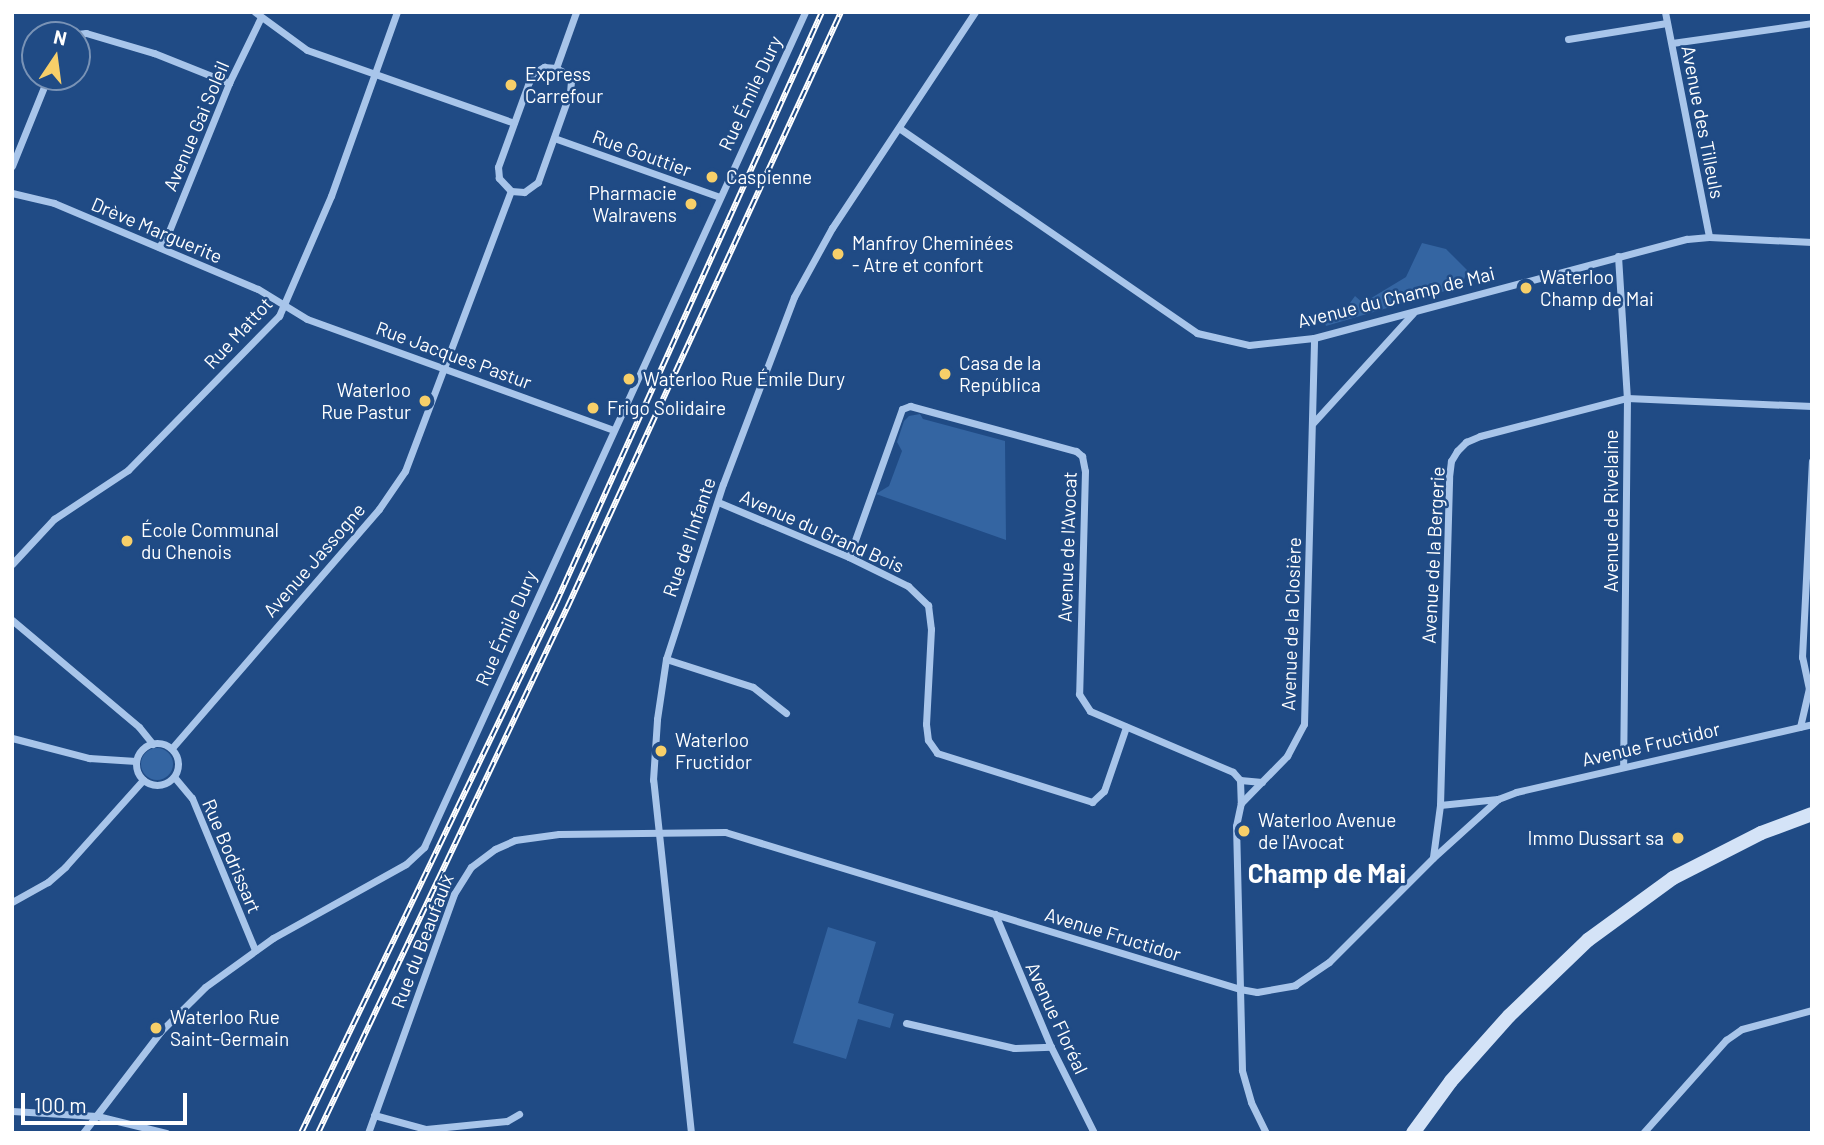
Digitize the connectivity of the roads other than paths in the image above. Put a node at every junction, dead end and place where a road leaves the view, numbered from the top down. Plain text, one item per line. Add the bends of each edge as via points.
1 (397, 12) edge
2 (576, 12) edge
3 (805, 12) edge
4 (975, 12) edge
5 (1665, 12) edge
6 (258, 15) edge
7 (1667, 23) junction
8 (1812, 23) edge
9 (91, 35) edge
10 (1568, 39) dead end
11 (1672, 43) junction
12 (556, 68) junction
13 (374, 73) junction
14 (229, 83) junction
15 (42, 91) edge
16 (514, 123) junction
17 (899, 128) junction
18 (554, 138) junction
19 (12, 166) edge
20 (511, 191) junction
21 (12, 193) edge
22 (720, 197) junction
23 (1709, 237) junction
24 (1812, 242) edge
25 (159, 247) junction
26 (1618, 256) junction
27 (285, 307) junction
28 (1414, 312) junction
29 (1314, 338) junction
30 (444, 369) junction
31 (1627, 398) junction
32 (1812, 406) edge
33 (1312, 423) junction
34 (613, 430) junction
35 (1812, 461) edge
36 (718, 502) junction
37 (849, 557) junction
38 (12, 564) edge
39 (12, 620) edge
40 (666, 659) junction
41 (1811, 691) edge
42 (786, 713) dead end
43 (1812, 724) edge
44 (1126, 727) junction
45 (1800, 727) junction
46 (12, 738) edge
47 (153, 744) junction
48 (172, 748) junction
49 (136, 761) junction
50 (1623, 766) junction
51 (175, 778) junction
52 (143, 780) junction
53 (1240, 780) junction
54 (1262, 782) junction
55 (1498, 799) junction
56 (1241, 803) junction
57 (1440, 805) junction
58 (1812, 814) edge
59 (657, 833) junction
60 (1433, 858) junction
61 (12, 902) edge
62 (995, 914) junction
63 (255, 950) junction
64 (1240, 989) junction
65 (1812, 1010) edge
66 (906, 1023) dead end
67 (1051, 1047) junction
68 (12, 1111) edge
69 (519, 1114) dead end
70 (374, 1115) junction
71 (97, 1116) junction
72 (83, 1133) edge
73 (166, 1133) edge
74 (368, 1133) edge
75 (691, 1133) edge
76 (1094, 1133) edge
77 (1266, 1133) edge
78 (1413, 1133) edge
79 (1643, 1133) edge

1 - 13 street, Rue Mattot
2 - 12 street
3 - 22 street, Rue Émile Dury
4 - 17 street, Rue de l'Infante
5 - 7 street, Avenue des Tilleuls
6 - 13 street via 307,50
6 - 14 street, Avenue Gai Soleil
7 - 10 street
7 - 11 street, Avenue des Tilleuls
8 - 11 street
9 - 14 street
11 - 23 street, Avenue des Tilleuls
12 - 16 street via 544,67 533,73
12 - 18 street via 571,81
13 - 16 street
13 - 27 street, Rue Mattot via 331,196
14 - 25 street, Avenue Gai Soleil
15 - 19 street
16 - 20 street via 498,167 499,178
17 - 29 street, Avenue du Champ de Mai via 1197,333 1249,345
17 - 36 street, Rue de l'Infante via 832,228 794,297
18 - 20 street via 538,183 524,192
18 - 22 street, Rue Gouttier
20 - 30 street, Avenue Jassogne
21 - 25 street, Drève Marguerite via 54,204
22 - 34 street, Rue Émile Dury
23 - 24 street, Avenue du Champ de Mai
23 - 26 street, Avenue du Champ de Mai
25 - 27 street, Drève Marguerite via 258,289
26 - 28 street, Avenue du Champ de Mai
26 - 31 street, Avenue de Rivelaine
27 - 30 street, Rue Jacques Pastur
27 - 38 street, Rue Mattot via 128,470 54,519
28 - 29 street, Avenue du Champ de Mai
28 - 33 street
29 - 33 street, Avenue de la Closière
30 - 34 street, Rue Jacques Pastur
30 - 48 street, Avenue Jassogne via 414,452 386,500
31 - 32 street, Avenue de la Bergerie
31 - 50 street, Avenue de Rivelaine
31 - 57 street, Avenue de la Bergerie via 1480,436 1466,442 1451,461
33 - 54 street, Avenue de la Closière via 1304,724 1287,756
34 - 63 street, Rue Émile Dury via 424,847 406,864
35 - 41 street via 1802,657
36 - 37 street, Avenue du Grand Bois
36 - 40 street, Rue de l'Infante
37 - 44 street, Avenue du Grand Bois via 914,589 928,605 926,724 928,740 937,753 1092,802 1104,791
37 - 44 street, Avenue de l'Avocat via 902,408 910,406 1076,451 1086,471 1079,694 1090,711
39 - 47 street via 139,727
40 - 42 street via 753,687
40 - 59 street, Rue de l'Infante via 653,780
41 - 45 street
43 - 45 street, Avenue Fructidor
44 - 53 street, Avenue de l'Avocat via 1233,772
45 - 50 street, Avenue Fructidor
46 - 49 street via 89,758
47 - 48 street
47 - 49 street via 142,750
48 - 51 street via 178,760
49 - 52 street
50 - 55 street, Avenue Fructidor
51 - 52 street via 158,786
51 - 63 street, Rue Bodrissart via 192,798
52 - 61 street via 65,867
53 - 54 street, Avenue de l'Avocat
53 - 56 street
54 - 56 street, Avenue de la Closière
55 - 57 street, Avenue Fructidor
55 - 60 street, Avenue Fructidor
56 - 64 street via 1236,826
57 - 60 street, Avenue de la Bergerie
58 - 78 main road via 1761,833 1673,878 1588,940 1508,1016
59 - 62 street, Avenue Fructidor via 706,831 748,838
59 - 70 street, Rue du Beaufaulx via 537,835 495,849 471,867 454,894
59 - 75 street, Rue de l'Infante
60 - 64 street, Avenue Fructidor via 1313,975 1278,990
62 - 64 street, Avenue Fructidor
62 - 67 street, Avenue Floréal
63 - 71 street, Rue Émile Dury via 177,1012
64 - 77 street via 1242,1070
65 - 79 street via 1742,1029 1726,1040
66 - 67 street via 1014,1048
67 - 76 street, Avenue Floréal
68 - 71 street
69 - 70 street via 507,1121 426,1129
70 - 74 street, Rue du Beaufaulx
71 - 72 street, Rue Émile Dury
71 - 73 street

